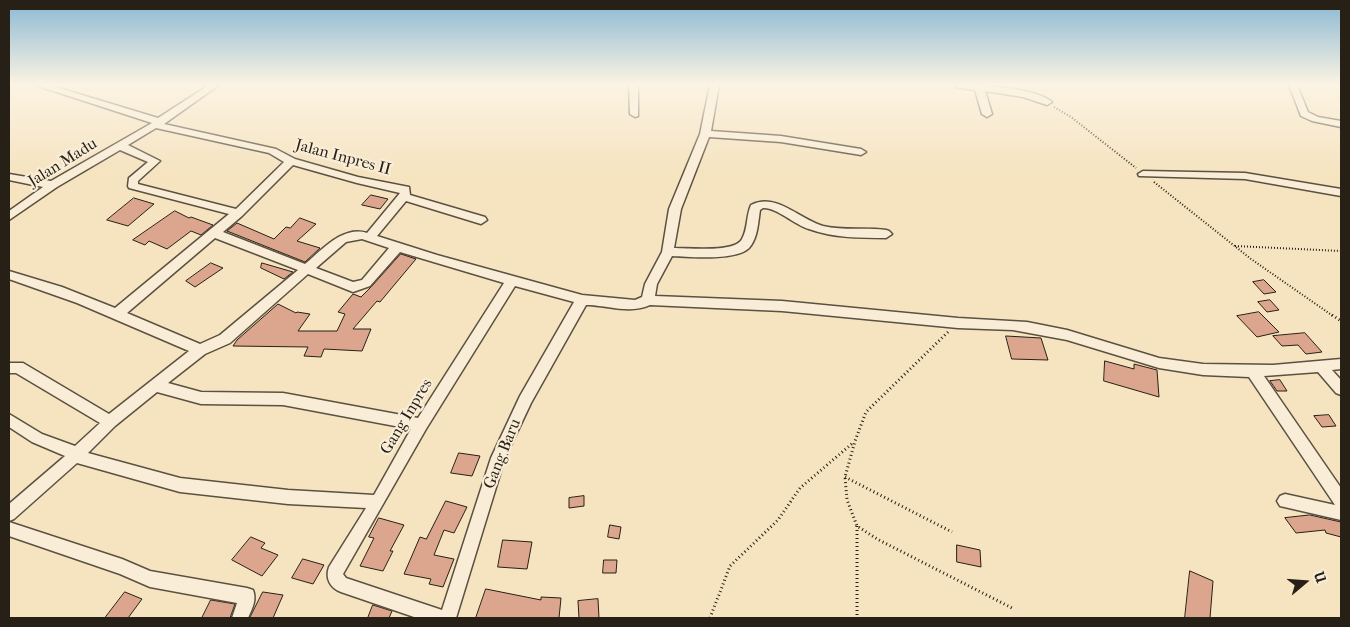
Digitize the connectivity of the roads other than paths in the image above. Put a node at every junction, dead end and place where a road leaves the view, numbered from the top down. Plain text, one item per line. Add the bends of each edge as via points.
1 (129, 114) edge
2 (172, 114) edge
3 (709, 114) edge
4 (1305, 114) edge
5 (158, 124) junction
6 (1341, 124) edge
7 (705, 134) junction
8 (120, 146) junction
9 (861, 152) dead end
10 (291, 161) junction
11 (1143, 174) road end
12 (9, 177) edge
13 (53, 185) junction
14 (1341, 193) edge
15 (402, 196) junction
16 (238, 213) junction
17 (9, 216) edge
18 (481, 220) dead end
19 (214, 233) junction
20 (886, 234) dead end
21 (370, 237) junction
22 (398, 247) junction
23 (668, 252) junction
24 (307, 270) junction
25 (9, 275) edge
26 (512, 280) junction
27 (582, 300) junction
28 (648, 300) junction
29 (118, 313) junction
30 (200, 350) junction
31 (1341, 364) edge
32 (1321, 367) junction
33 (9, 368) edge
34 (1252, 370) junction
35 (156, 386) junction
36 (1341, 389) edge
37 (9, 420) edge
38 (110, 422) junction
39 (421, 425) junction
40 (76, 455) junction
41 (1341, 500) edge
42 (1285, 501) dead end
43 (378, 502) junction
44 (1341, 512) edge
45 (9, 514) edge
46 (9, 529) edge
47 (240, 618) edge
48 (440, 618) edge
49 (448, 618) edge

1 - 5 street, Jalan Inpres II
2 - 5 street, Jalan Madu
3 - 7 street
4 - 6 street
5 - 8 street, Jalan Madu
5 - 10 street, Jalan Inpres II via 272,151
7 - 9 street via 781,139
7 - 23 street via 676,209
8 - 13 street, Jalan Madu
8 - 16 street via 155,161 133,180 133,186
10 - 15 street, Jalan Inpres II via 356,180 404,189
10 - 16 street
11 - 14 street via 1245,176
12 - 13 street
13 - 17 street, Jalan Madu
15 - 18 street
15 - 21 street, Jalan Inpres II
16 - 19 street
19 - 24 street
19 - 29 street
20 - 23 street via 823,231 764,203 755,208 748,238 741,248 730,252
21 - 22 street
21 - 24 street via 343,239
22 - 24 street via 366,282 358,286 349,286
22 - 26 street
23 - 28 street via 651,284
24 - 30 street via 225,339
25 - 29 street
26 - 27 street
26 - 39 street, Gang Inpres
27 - 28 street via 636,305
27 - 49 street, Gang Baru via 525,400 498,458
28 - 34 street via 782,306 958,323 987,322 1065,335 1159,364 1215,371
29 - 30 street
30 - 35 street
31 - 32 street
32 - 34 street
32 - 36 street
33 - 38 street via 18,366
34 - 41 street
35 - 38 street
35 - 39 street via 202,398 283,399
37 - 40 street via 38,438
38 - 40 street
39 - 43 street, Gang Inpres
40 - 43 street via 180,485 288,497
40 - 45 street
42 - 44 street
43 - 48 street, Gang Inpres via 335,573 341,584
46 - 47 street via 150,579 247,596

